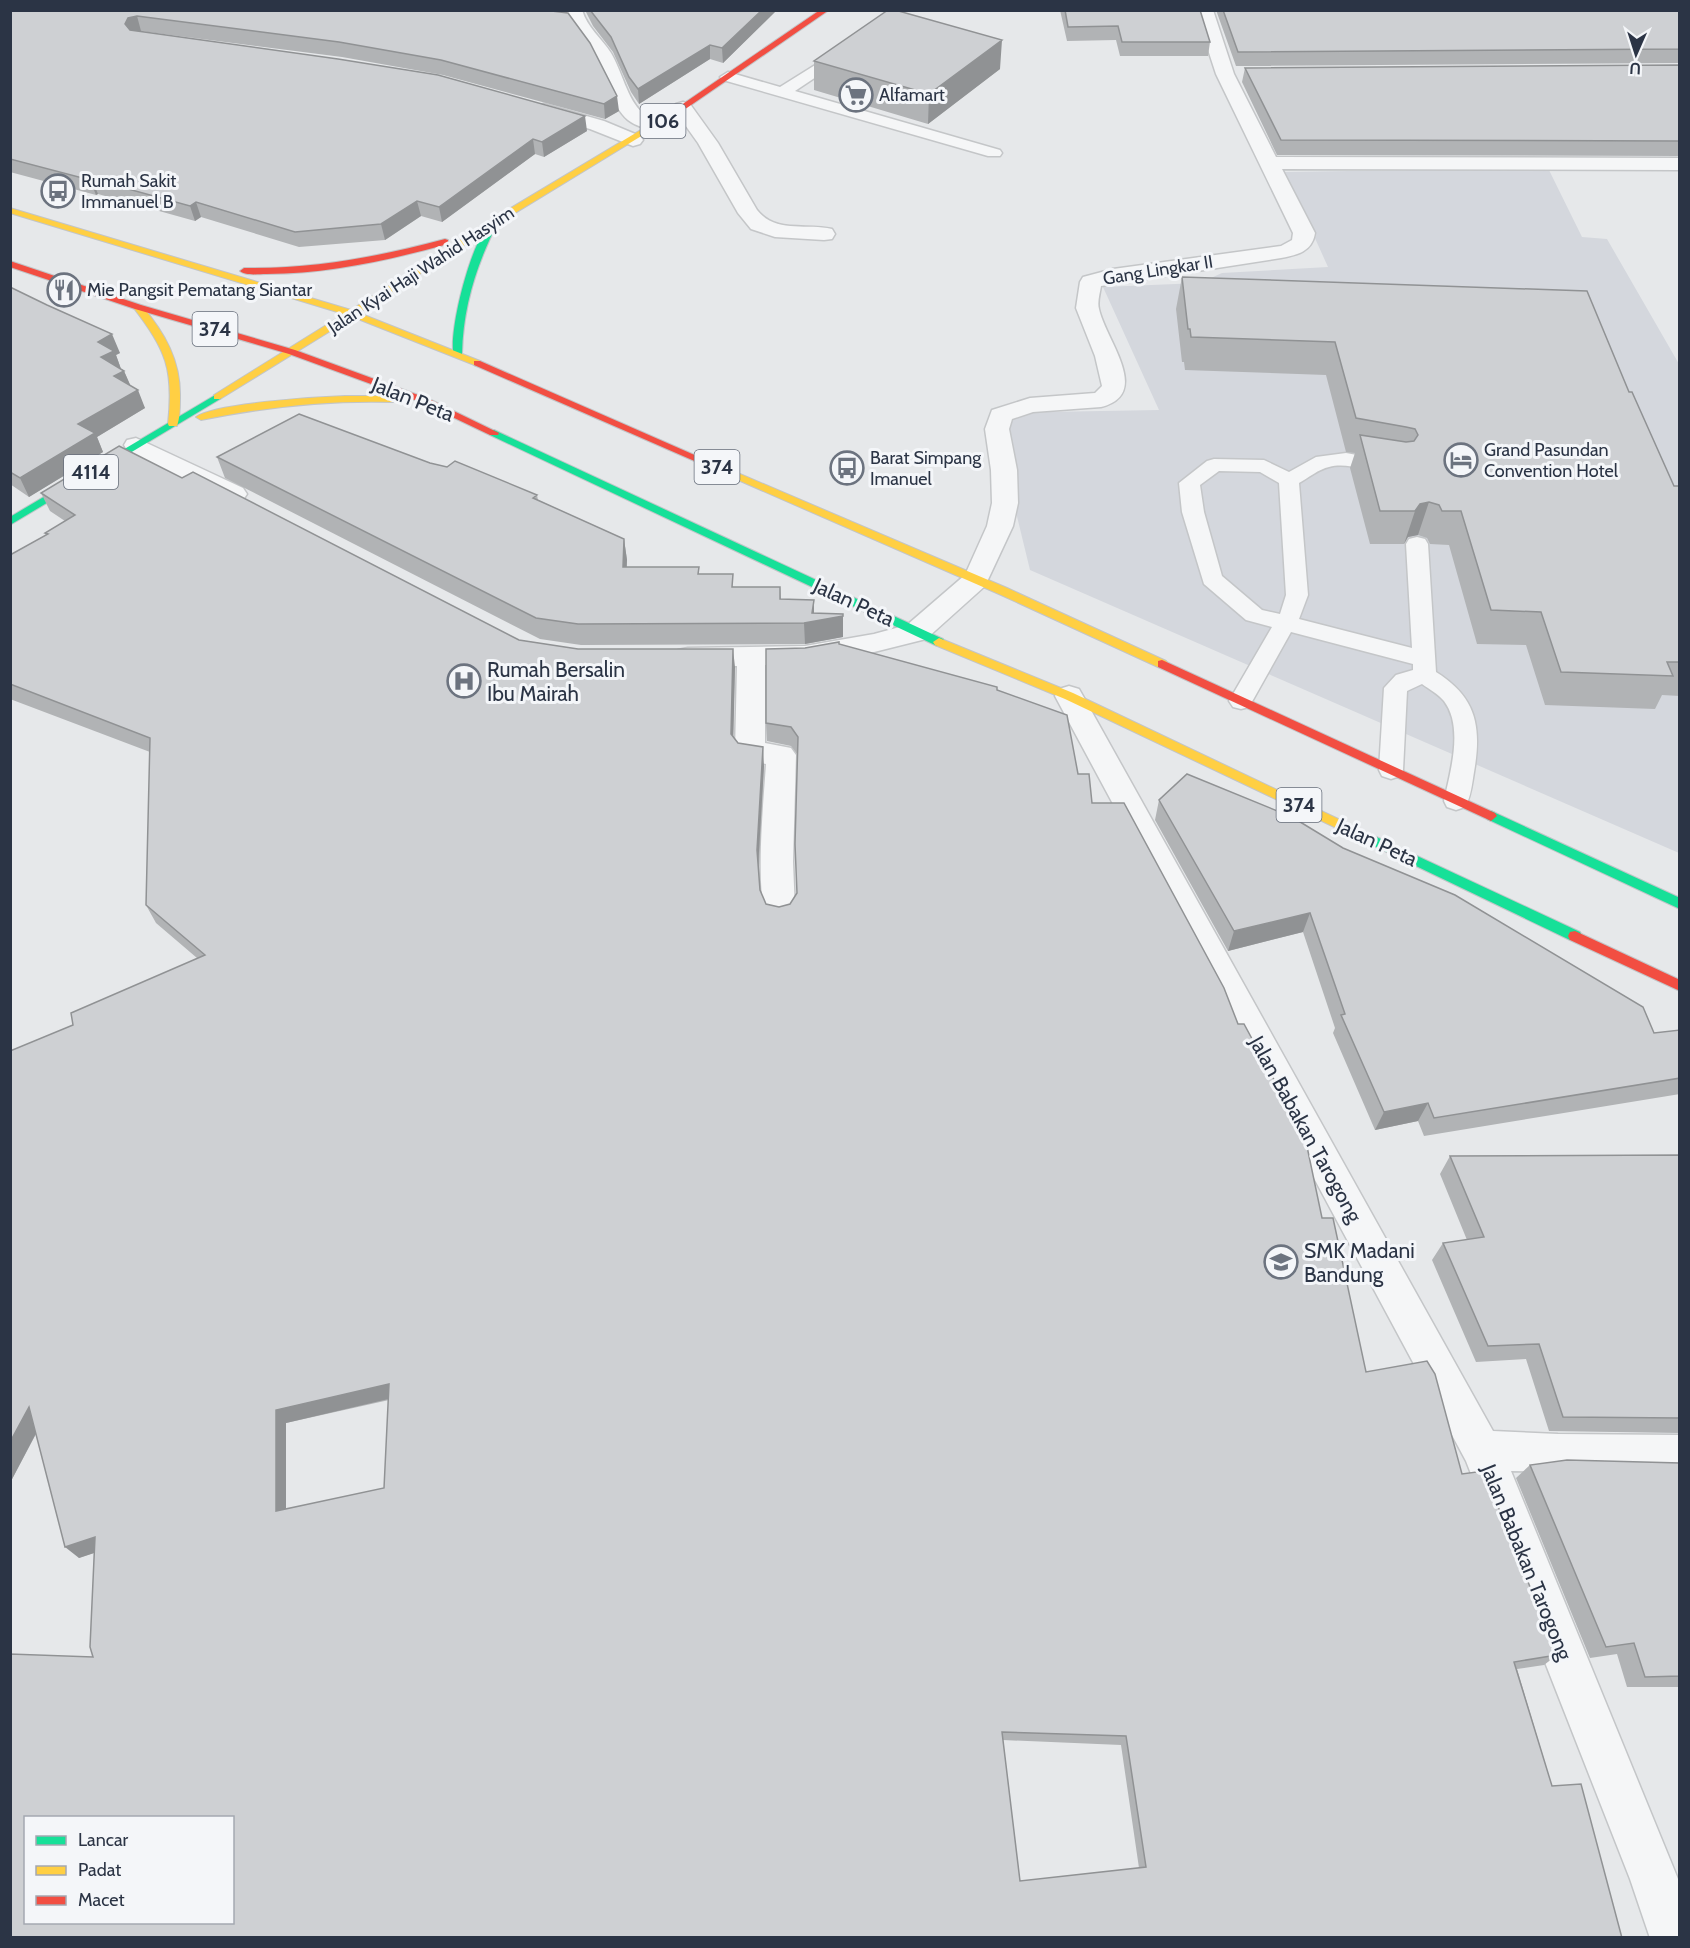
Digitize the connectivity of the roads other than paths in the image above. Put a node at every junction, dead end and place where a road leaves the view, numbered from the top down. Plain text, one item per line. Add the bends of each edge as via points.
1 (826, 10) edge
2 (1204, 10) edge
3 (574, 15) edge
4 (552, 18) edge
5 (860, 41) edge
6 (1225, 74) junction
7 (1249, 74) edge
8 (728, 77) junction
9 (782, 93) junction
10 (683, 108) junction
11 (530, 109) edge
12 (657, 124) junction
13 (633, 140) junction
14 (994, 153) dead end
15 (1270, 163) junction
16 (1680, 164) edge
17 (10, 210) edge
18 (494, 222) junction
19 (824, 234) dead end
20 (10, 264) edge
21 (203, 268) junction
22 (138, 307) junction
23 (353, 314) junction
24 (292, 352) junction
25 (457, 354) junction
26 (426, 401) junction
27 (173, 424) junction
28 (136, 445) junction
29 (1395, 468) edge
30 (1289, 480) junction
31 (253, 504) edge
32 (10, 522) edge
33 (1417, 544) edge
34 (976, 580) junction
35 (1286, 624) junction
36 (916, 632) junction
37 (751, 656) junction
38 (661, 657) edge
39 (1425, 667) junction
40 (1069, 696) junction
41 (1241, 701) junction
42 (1391, 770) junction
43 (1456, 801) junction
44 (1680, 904) edge
45 (779, 911) edge
46 (1680, 986) edge
47 (1482, 1450) junction
48 (1680, 1455) edge
49 (1674, 1938) edge

1 - 8 main road, Jalan Kyai Haji Wahid Hasyim / 106
2 - 6 street, Gang Lingkar II
3 - 4 street
3 - 12 street via 603,55 634,116
5 - 9 lane
6 - 7 street
6 - 15 street, Gang Lingkar II
8 - 9 lane
8 - 10 main road, Jalan Kyai Haji Wahid Hasyim / 106
9 - 14 lane
10 - 12 main road, Jalan Kyai Haji Wahid Hasyim / 106
10 - 19 street via 758,225 775,231
11 - 13 street via 597,125
12 - 13 main road, Jalan Kyai Haji Wahid Hasyim / 106
13 - 18 main road, Jalan Kyai Haji Wahid Hasyim / 106
15 - 16 street
15 - 34 street, Gang Lingkar II via 1304,233 1300,246 1091,282 1087,308 1107,356 1114,386 1111,394 1101,400 1030,405 1001,415 997,429 1005,503 1000,526
17 - 21 main road, 374
18 - 21 main road, 106 via 449,241 343,266 249,271
18 - 23 main road, Jalan Kyai Haji Wahid Hasyim / 106
18 - 25 main road via 472,262 460,303
20 - 22 main road, Jalan Peta / 374
21 - 23 main road, 374
22 - 24 main road, Jalan Peta / 374
22 - 27 main road via 168,346 176,369 178,396
23 - 24 main road, Jalan Kyai Haji Wahid Hasyim
23 - 25 main road, 374
24 - 26 main road, Jalan Peta / 374
24 - 27 main road, Jalan Kyai Haji Wahid Hasyim / 4114
25 - 34 main road, 374
26 - 27 main road via 359,397 288,401
26 - 36 main road, Jalan Peta / 374
27 - 28 main road, Jalan Kyai Haji Wahid Hasyim / 4114
28 - 31 street
28 - 32 main road, Jalan Kyai Haji Wahid Hasyim / 4114
29 - 30 lane via 1367,461 1323,461
30 - 35 lane via 1297,595
30 - 35 lane via 1264,466 1214,465 1189,483 1212,579 1254,615
33 - 39 lane
34 - 36 street, Gang Lingkar II
34 - 41 main road, 374
35 - 39 lane
35 - 41 lane
36 - 37 street via 874,644 805,655
36 - 40 main road, Jalan Peta / 374
37 - 38 street
37 - 45 street via 750,752 781,755
39 - 42 lane via 1396,688
39 - 43 lane via 1455,699 1462,714 1465,750
40 - 46 main road, Jalan Peta / 374
40 - 47 street, Jalan Babakan Tarogong
41 - 42 main road, 374
42 - 43 main road, 374
43 - 44 main road, 374
47 - 48 street
47 - 49 street, Jalan Babakan Tarogong

